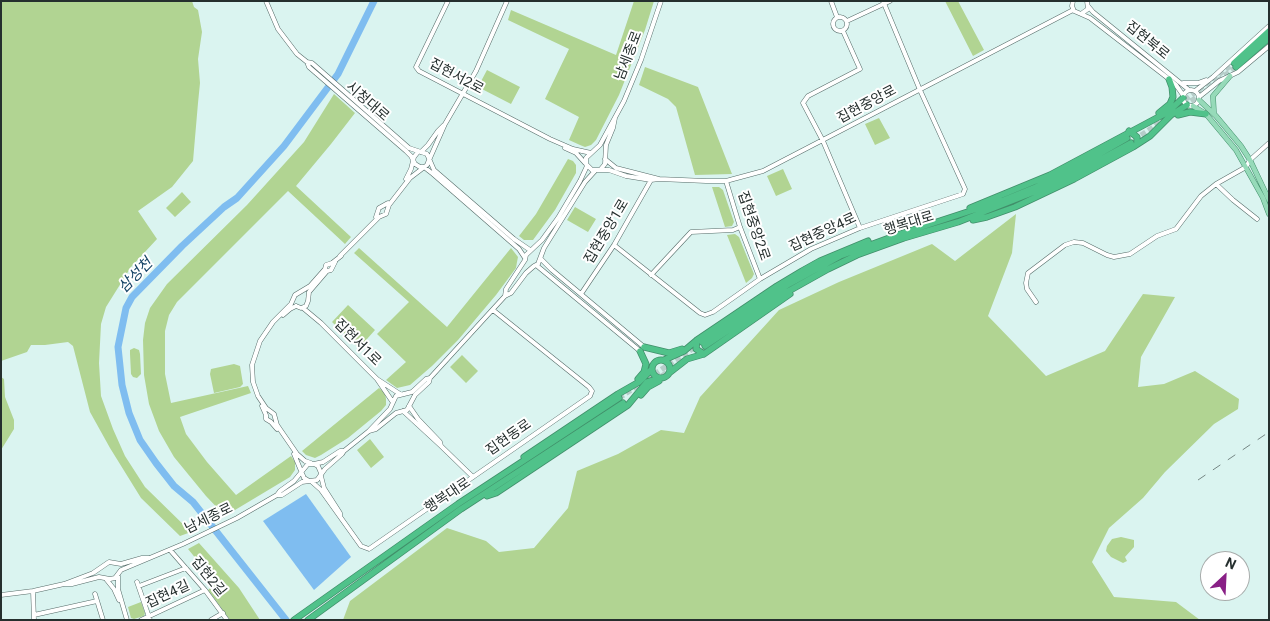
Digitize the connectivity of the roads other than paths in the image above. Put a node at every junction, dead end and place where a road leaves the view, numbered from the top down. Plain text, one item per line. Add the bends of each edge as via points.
1 (266, 1) edge
2 (448, 1) edge
3 (507, 1) edge
4 (661, 1) edge
5 (831, 1) edge
6 (890, 1) edge
7 (1073, 1) edge
8 (884, 3) edge
9 (1088, 4) edge
10 (1073, 10) junction
11 (1082, 14) junction
12 (837, 17) junction
13 (847, 21) junction
14 (1269, 26) edge
15 (843, 31) junction
16 (1269, 31) edge
17 (1269, 38) edge
18 (1269, 46) edge
19 (308, 65) junction
20 (1169, 76) junction
21 (1230, 76) junction
22 (1213, 77) junction
23 (1183, 83) junction
24 (920, 90) junction
25 (1189, 90) junction
26 (1195, 91) junction
27 (463, 94) junction
28 (1183, 97) junction
29 (350, 98) junction
30 (1199, 99) junction
31 (1190, 105) junction
32 (1206, 114) junction
33 (1214, 114) junction
34 (615, 118) junction
35 (445, 124) junction
36 (1131, 130) junction
37 (1150, 136) junction
38 (550, 139) junction
39 (823, 141) junction
40 (1132, 142) junction
41 (1269, 144) edge
42 (419, 152) junction
43 (592, 152) junction
44 (604, 158) junction
45 (429, 159) junction
46 (414, 160) junction
47 (1250, 160) junction
48 (587, 165) junction
49 (424, 167) junction
50 (1246, 167) junction
51 (600, 170) junction
52 (595, 171) junction
53 (660, 179) junction
54 (651, 180) junction
55 (726, 181) junction
56 (1216, 184) junction
57 (1269, 200) edge
58 (386, 207) junction
59 (380, 214) junction
60 (1269, 214) edge
61 (957, 219) junction
62 (1257, 219) dead end
63 (740, 227) junction
64 (860, 228) junction
65 (902, 236) junction
66 (614, 245) junction
67 (531, 250) junction
68 (541, 257) junction
69 (525, 259) junction
70 (535, 265) junction
71 (326, 270) junction
72 (651, 275) junction
73 (760, 279) junction
74 (299, 293) junction
75 (581, 294) junction
76 (505, 296) junction
77 (307, 297) junction
78 (293, 300) junction
79 (308, 302) junction
80 (1036, 302) dead end
81 (296, 306) junction
82 (302, 307) junction
83 (493, 310) junction
84 (322, 323) junction
85 (270, 326) junction
86 (701, 343) junction
87 (642, 349) junction
88 (704, 354) junction
89 (663, 360) junction
90 (652, 368) junction
91 (665, 376) junction
92 (430, 378) junction
93 (377, 379) junction
94 (402, 394) junction
95 (622, 400) junction
96 (393, 403) junction
97 (410, 404) junction
98 (402, 412) junction
99 (269, 414) junction
100 (273, 420) junction
101 (369, 431) junction
102 (441, 446) junction
103 (344, 451) junction
104 (313, 464) junction
105 (303, 472) junction
106 (321, 474) junction
107 (473, 477) junction
108 (311, 482) junction
109 (276, 495) junction
110 (478, 495) junction
111 (340, 516) junction
112 (170, 550) junction
113 (149, 558) junction
114 (114, 563) junction
115 (102, 567) junction
116 (186, 568) junction
117 (118, 574) junction
118 (106, 578) junction
119 (64, 584) junction
120 (205, 590) junction
121 (33, 591) junction
122 (95, 594) dead end
123 (1, 595) edge
124 (97, 601) junction
125 (124, 611) junction
126 (223, 613) junction
127 (34, 618) edge
128 (150, 618) edge
129 (309, 619) edge
130 (102, 620) edge
131 (127, 620) edge
132 (141, 620) edge
133 (211, 620) edge
134 (227, 620) edge
135 (294, 620) edge

1 - 19 street, 시청대로 via 278,29
2 - 27 street, 집현서2로 via 416,67
3 - 27 street
4 - 34 street, 남세종로 via 641,60
5 - 12 street
6 - 8 street
7 - 10 street
8 - 13 street
8 - 24 street
9 - 11 street
9 - 20 street, 집현북로 via 1093,12
10 - 11 street
10 - 24 street, 집현중앙로
11 - 20 street
12 - 13 street via 844,17
12 - 15 street via 834,28
13 - 15 street via 847,28
14 - 22 street
15 - 39 street via 860,69 808,96 803,103
16 - 17 highway via 1235,65
18 - 21 street
19 - 29 street, 시청대로
19 - 29 street, 시청대로 via 312,62
20 - 23 street
20 - 28 street
20 - 36 highway via 1173,94 1170,104
21 - 30 street via 1218,81
21 - 33 main road via 1212,96
22 - 23 street via 1198,83
22 - 26 street
23 - 25 street
24 - 39 street, 집현중앙로
24 - 64 street, 집현중앙4로 via 965,189 956,197
25 - 26 street
25 - 28 street
26 - 30 street
27 - 35 street
27 - 38 street, 집현서2로
28 - 31 street via 1184,102
28 - 36 highway via 1168,112
29 - 42 street, 시청대로 via 409,148
29 - 46 street, 시청대로
30 - 31 street
30 - 33 main road
31 - 32 main road
31 - 37 highway via 1163,122
32 - 37 highway via 1182,113
32 - 50 main road
33 - 47 main road
34 - 43 street, 남세종로 via 600,145
34 - 44 street, 남세종로
35 - 42 street via 428,146
35 - 45 street
36 - 40 highway via 1137,136
36 - 61 highway via 1050,175 980,203
37 - 40 highway
38 - 43 street, 집현서2로
38 - 48 street, 집현서2로 via 576,153
39 - 55 street, 집현중앙로 via 762,171
39 - 64 street
40 - 61 highway, 행복대로 via 1036,187
40 - 61 highway via 1074,179 1014,207 987,217
41 - 47 street
42 - 45 street via 427,154
42 - 46 street
43 - 44 street via 600,153
43 - 48 street via 586,158
44 - 51 street via 605,164
44 - 53 street, 집현중앙로 via 616,168
45 - 49 street
45 - 67 street via 434,170
46 - 49 street via 417,166
46 - 58 street via 409,174
47 - 50 street
47 - 57 main road
48 - 52 street
48 - 67 street via 558,218
49 - 58 street via 412,175
49 - 69 street via 514,245
50 - 56 street
50 - 60 main road
51 - 52 street
51 - 54 street, 집현중앙로
52 - 68 street via 585,182
53 - 54 street, 집현중앙로
53 - 55 street, 집현중앙로
54 - 66 street, 집현중앙1로
55 - 63 street, 집현중앙2로
56 - 62 street
56 - 80 street via 1201,196 1176,229 1156,236 1130,254 1114,257 1083,243 1065,245 1028,273 1027,289
58 - 59 street via 380,207
58 - 59 street via 387,213
59 - 71 street via 341,256 331,265 326,265
61 - 65 highway, 행복대로
63 - 72 street via 691,232
63 - 73 street, 집현중앙2로
64 - 73 street, 집현중앙4로 via 811,249
65 - 86 highway, 행복대로 via 840,256 813,270
65 - 88 highway via 810,281
66 - 72 street, 집현중앙4로
66 - 75 street, 집현중앙1로
67 - 68 street via 538,251
67 - 69 street
68 - 70 street
68 - 75 street
69 - 70 street
69 - 76 street
70 - 76 street
70 - 87 street
71 - 74 street
71 - 77 street
72 - 73 street, 집현중앙4로 via 705,315
74 - 77 street
74 - 78 street
75 - 87 street
76 - 83 street
77 - 79 street
78 - 81 street
78 - 85 street
79 - 82 street
79 - 84 street, 집현서1로
81 - 82 street
81 - 85 street
82 - 84 street, 집현서1로
83 - 92 street
83 - 107 street, 집현동로 via 592,391 590,396
84 - 93 street, 집현서1로
85 - 99 street via 260,341 252,365 253,382
86 - 87 highway via 669,353
86 - 88 highway via 696,349
86 - 89 highway
87 - 89 highway
87 - 90 highway
87 - 95 highway via 646,364 644,372
88 - 91 highway via 687,359
89 - 90 highway via 655,361
89 - 91 highway via 669,364
90 - 91 highway via 654,375
90 - 95 highway
91 - 95 highway via 647,382
92 - 94 street via 412,392
92 - 97 street
93 - 94 street, 집현서1로
93 - 96 street, 집현서1로
94 - 96 street via 394,398
94 - 97 street
95 - 110 highway, 행복대로
95 - 110 highway via 482,484
96 - 98 street
96 - 101 street
97 - 98 street
97 - 102 street
98 - 101 street
98 - 102 street
99 - 100 street via 274,414
99 - 100 street via 266,419
100 - 104 street via 297,454
100 - 105 street
101 - 103 street
102 - 107 street
103 - 104 street
103 - 106 street
104 - 105 street via 305,466
104 - 106 street via 319,467
105 - 108 street via 304,478
105 - 109 street, 남세종로
106 - 108 street
106 - 111 street, 집현동로 via 324,488
107 - 111 street, 집현동로 via 369,549 361,546
108 - 109 street, 남세종로 via 297,485 282,496
108 - 111 street, 집현동로
109 - 112 street, 남세종로
110 - 129 highway, 행복대로
110 - 135 highway, 행복대로
112 - 113 street, 남세종로
112 - 116 street, 집현2길
113 - 114 street, 남세종로
113 - 117 street, 남세종로
114 - 115 street via 109,562
114 - 117 street
115 - 118 street
115 - 119 street
116 - 120 street, 집현2길
116 - 128 street via 138,584
117 - 118 street via 112,579
117 - 125 street via 118,590
118 - 119 street
118 - 125 street
119 - 121 street
120 - 126 street, 집현2길
120 - 128 street, 집현4길
121 - 123 street
121 - 127 street
122 - 124 street
124 - 127 street
124 - 130 street
125 - 131 street
126 - 133 street
126 - 134 street, 집현2길
128 - 132 street, 집현4길

